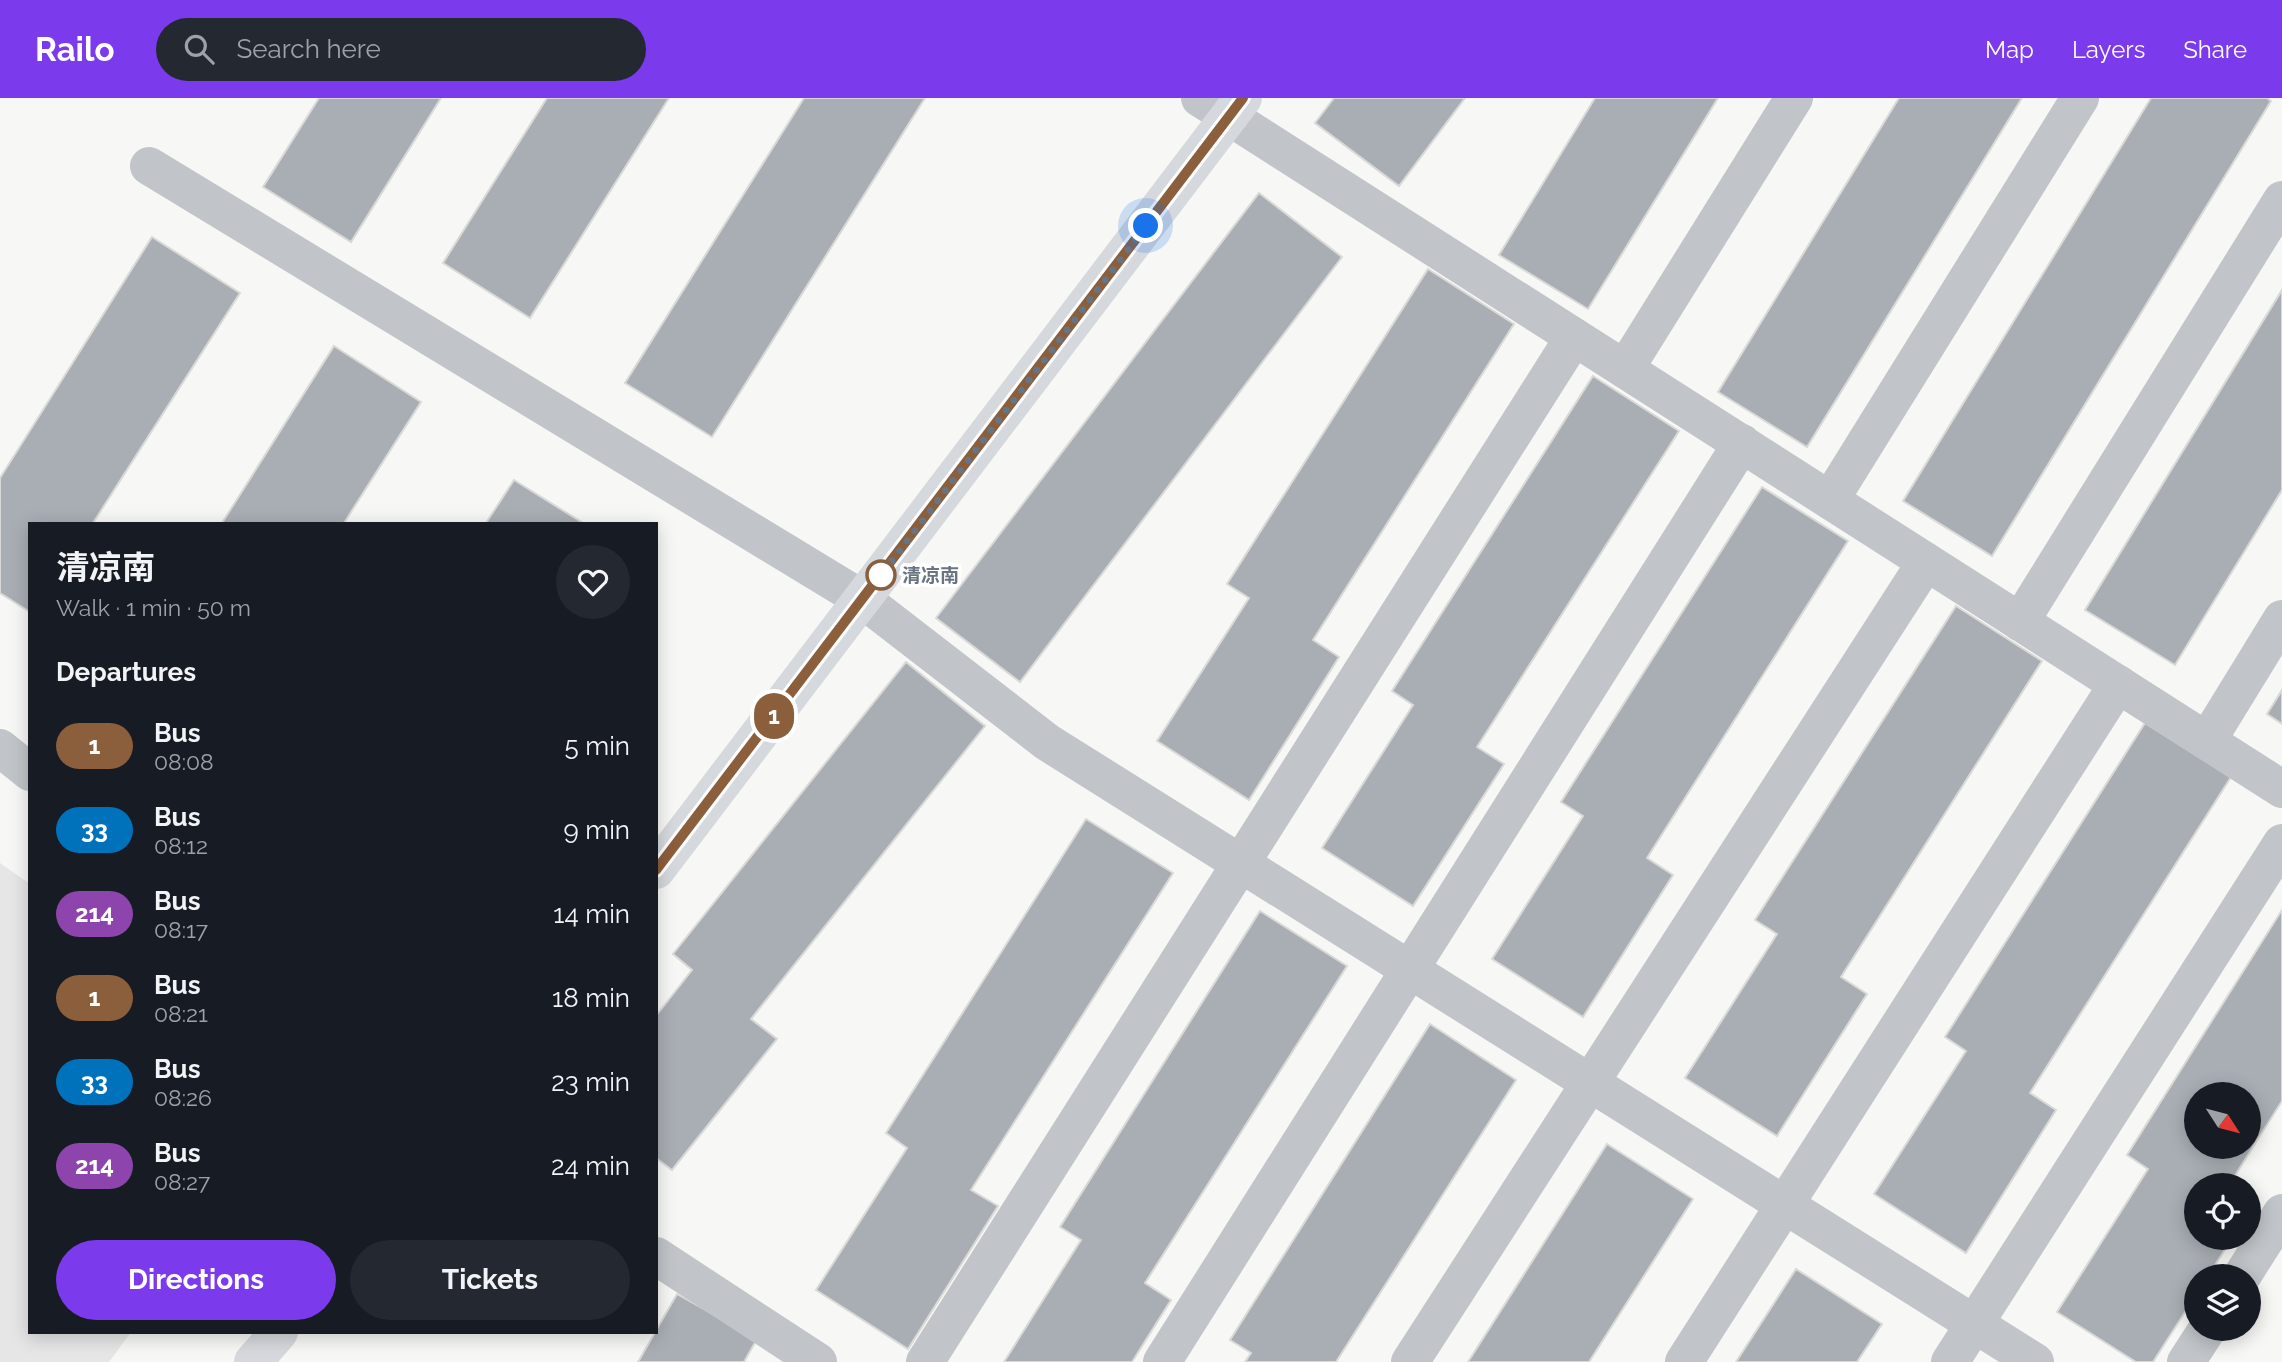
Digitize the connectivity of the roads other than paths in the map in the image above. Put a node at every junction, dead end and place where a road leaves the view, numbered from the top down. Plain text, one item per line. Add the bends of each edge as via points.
1 (1794, 98) edge
2 (2080, 98) edge
3 (1224, 104) edge
4 (149, 166) dead end
5 (2282, 200) edge
6 (1574, 337) junction
7 (1625, 369) junction
8 (1742, 443) junction
9 (1830, 500) junction
10 (1927, 562) junction
11 (862, 599) junction
12 (2282, 619) edge
13 (2020, 622) junction
14 (2118, 684) junction
15 (2207, 741) junction
16 (0, 748) edge
17 (28, 770) edge
18 (2282, 789) edge
19 (2282, 843) edge
20 (1241, 863) junction
21 (658, 867) edge
22 (1410, 970) junction
23 (1590, 1083) junction
24 (1784, 1205) junction
25 (2282, 1213) edge
26 (658, 1257) edge
27 (2250, 1264) edge
28 (1974, 1324) junction
29 (277, 1334) edge
30 (2200, 1341) edge
31 (253, 1362) edge
32 (818, 1362) edge
33 (925, 1362) edge
34 (1162, 1362) edge
35 (1410, 1362) edge
36 (1684, 1362) edge
37 (1950, 1362) edge
38 (2035, 1362) edge
39 (2186, 1362) edge

1 - 7 street
2 - 9 street
3 - 6 street
3 - 11 main road
4 - 11 street
5 - 13 street
6 - 7 street
6 - 20 street
7 - 8 street
8 - 9 street
8 - 22 street
9 - 10 street
10 - 13 street
10 - 23 street
11 - 20 street via 1047,742
11 - 21 main road
12 - 15 street
13 - 14 street
14 - 15 street
14 - 24 street
15 - 18 street
16 - 17 street
19 - 28 street
20 - 22 street
20 - 33 street
22 - 23 street
22 - 34 street
23 - 24 street
23 - 35 street
24 - 28 street
24 - 36 street
25 - 27 street
26 - 32 street
28 - 37 street
28 - 38 street
29 - 31 main road
30 - 39 street

